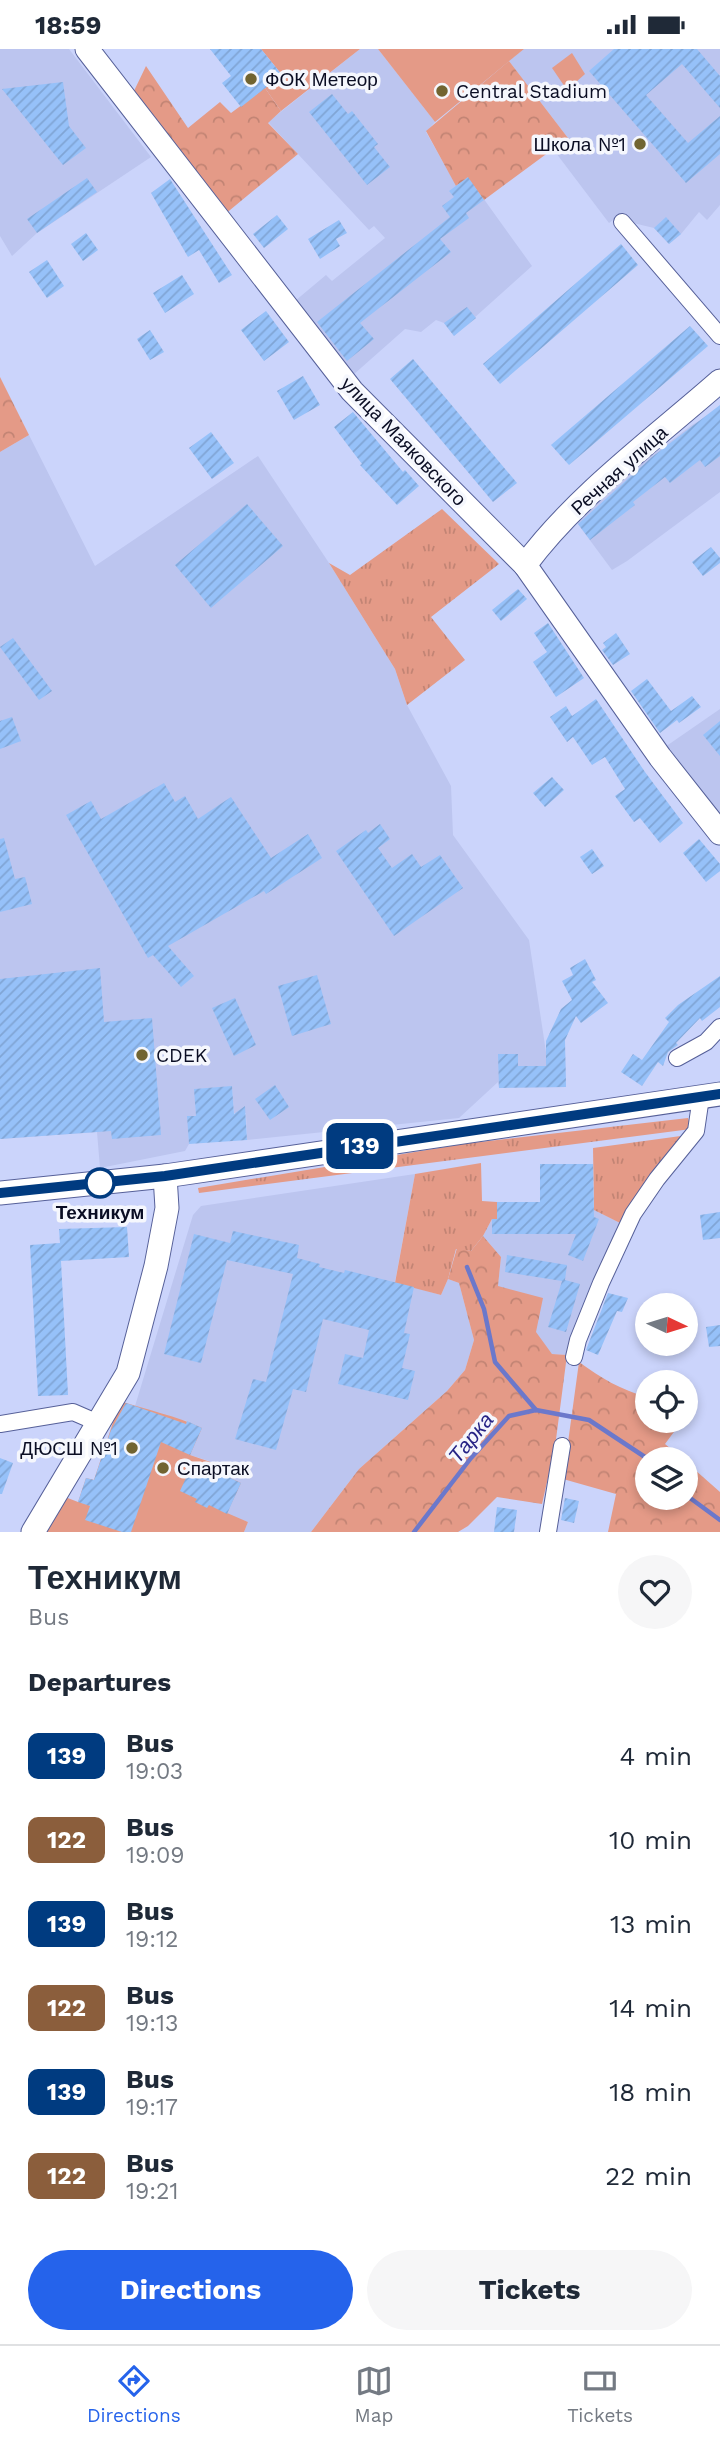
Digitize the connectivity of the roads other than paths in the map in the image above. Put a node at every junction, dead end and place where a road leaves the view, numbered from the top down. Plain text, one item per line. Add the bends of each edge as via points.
1 (87, 49) edge
2 (622, 222) dead end
3 (720, 336) edge
4 (720, 381) edge
5 (525, 565) junction
6 (720, 833) edge
7 (720, 1027) edge
8 (677, 1058) dead end
9 (710, 1096) edge
10 (165, 1176) junction
11 (0, 1193) edge
12 (574, 1357) dead end
13 (96, 1422) junction
14 (0, 1424) edge
15 (562, 1445) dead end
16 (33, 1532) edge
17 (548, 1532) edge

1 - 5 street, улица Маяковского via 352,391
2 - 3 street
4 - 5 street, Речная улица via 577,506
5 - 6 street, улица Маяковского via 660,757
7 - 8 street via 706,1042
9 - 10 street
9 - 12 street via 695,1131 633,1214
10 - 11 street
10 - 13 street via 167,1208 128,1373
13 - 14 street via 73,1412
13 - 16 street
15 - 17 street

